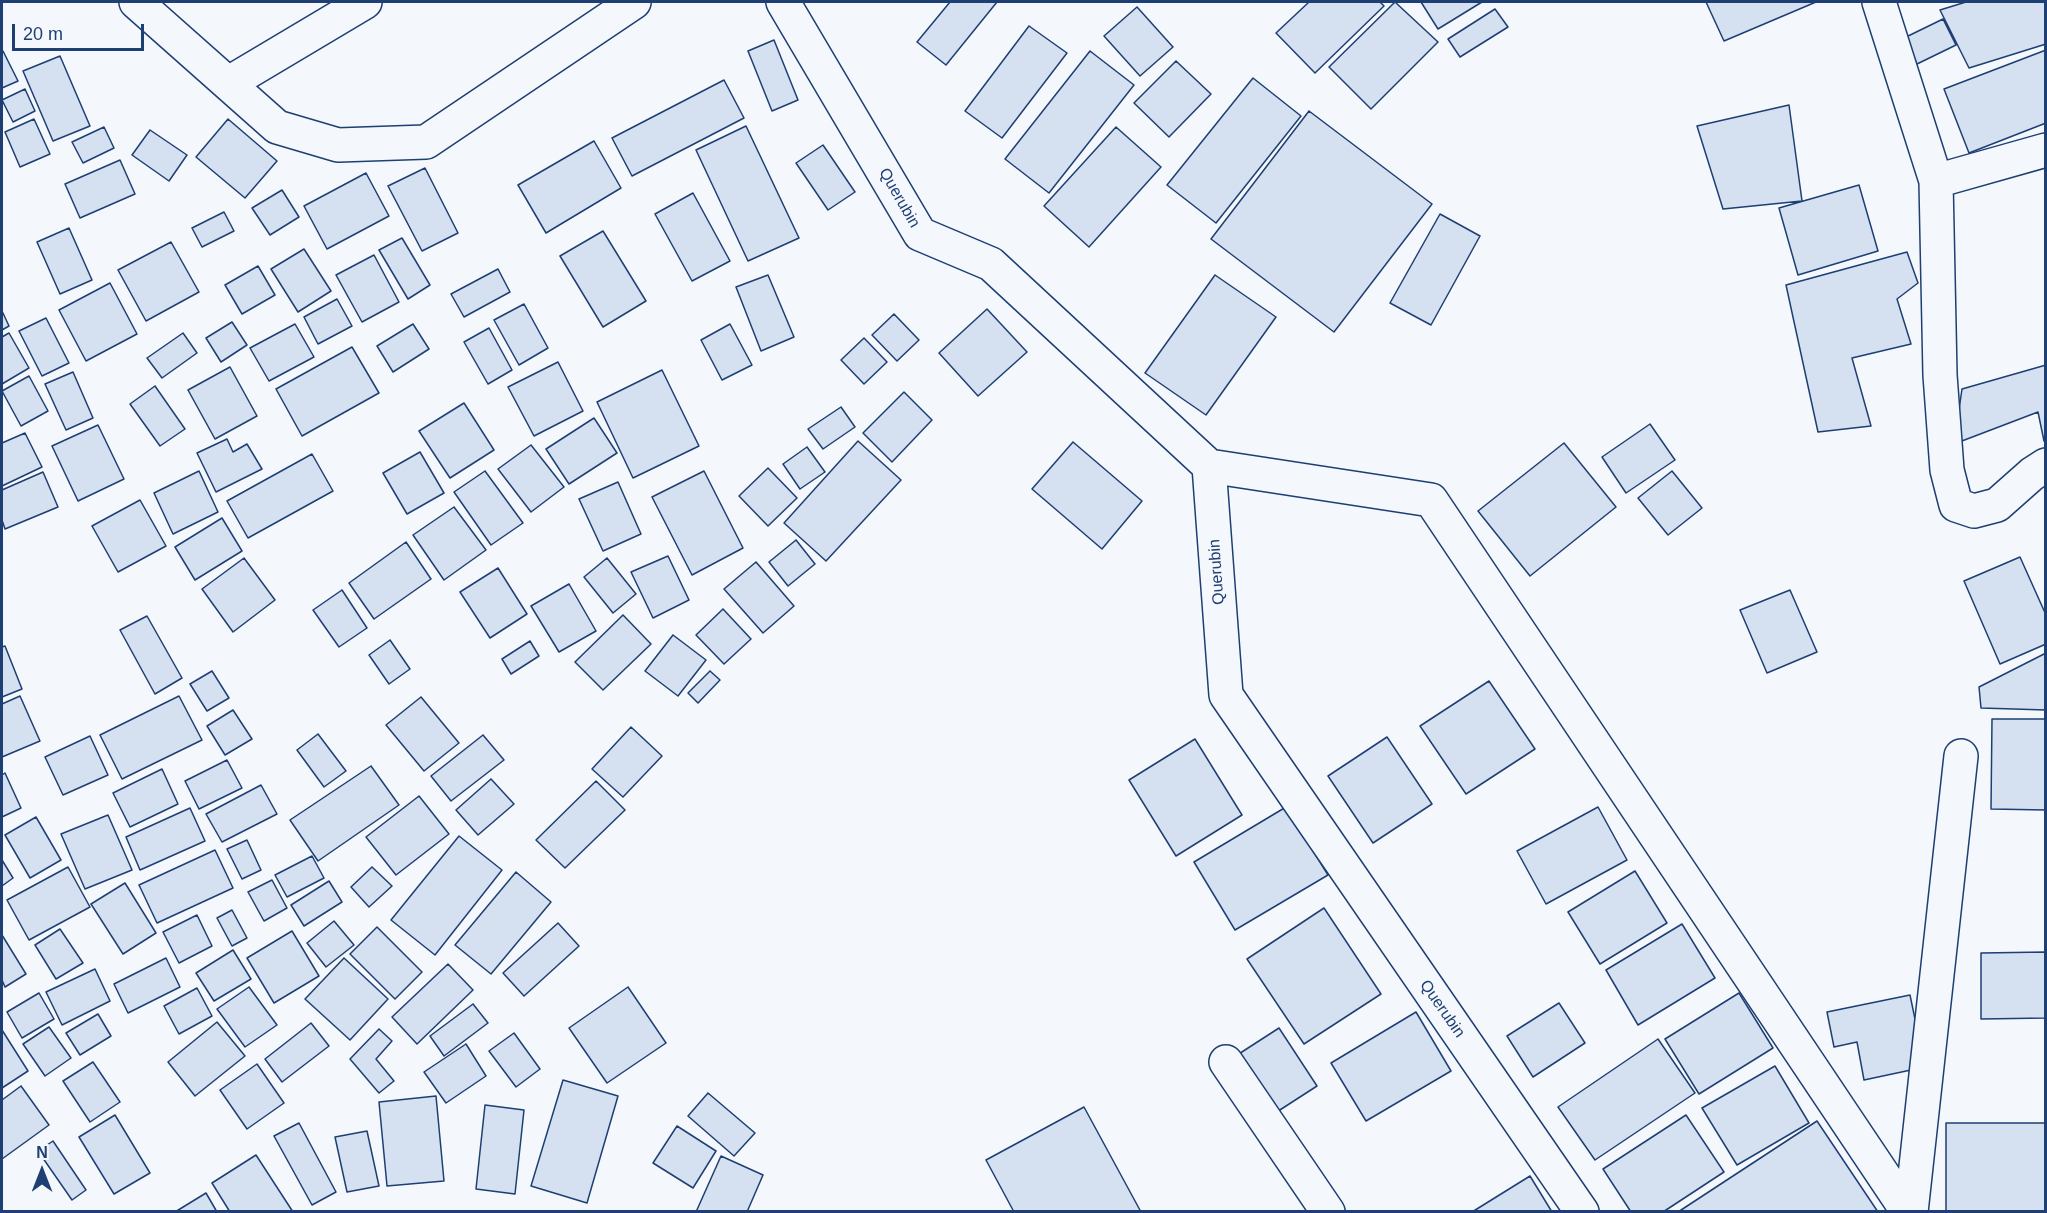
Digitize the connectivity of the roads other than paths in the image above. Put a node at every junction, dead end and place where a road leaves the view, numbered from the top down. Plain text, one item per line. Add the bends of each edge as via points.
1 (136, 2) edge
2 (365, 2) edge
3 (634, 2) edge
4 (783, 2) edge
5 (1880, 2) edge
6 (229, 84) junction
7 (2046, 150) edge
8 (1936, 181) junction
9 (2046, 465) edge
10 (1209, 466) junction
11 (1961, 756) dead end
12 (1226, 1062) dead end
13 (1328, 1212) edge
14 (1582, 1212) edge
15 (1910, 1212) edge

1 - 6 street
2 - 6 street
3 - 6 street via 426,142 338,145 277,127
4 - 10 street, Querubin via 920,234 991,264
5 - 8 street
7 - 8 street
8 - 9 street via 1940,375 1947,470 1956,505 1974,511 1997,505
10 - 14 street, Querubin via 1226,695
10 - 15 street via 1431,500
11 - 15 street
12 - 13 street

